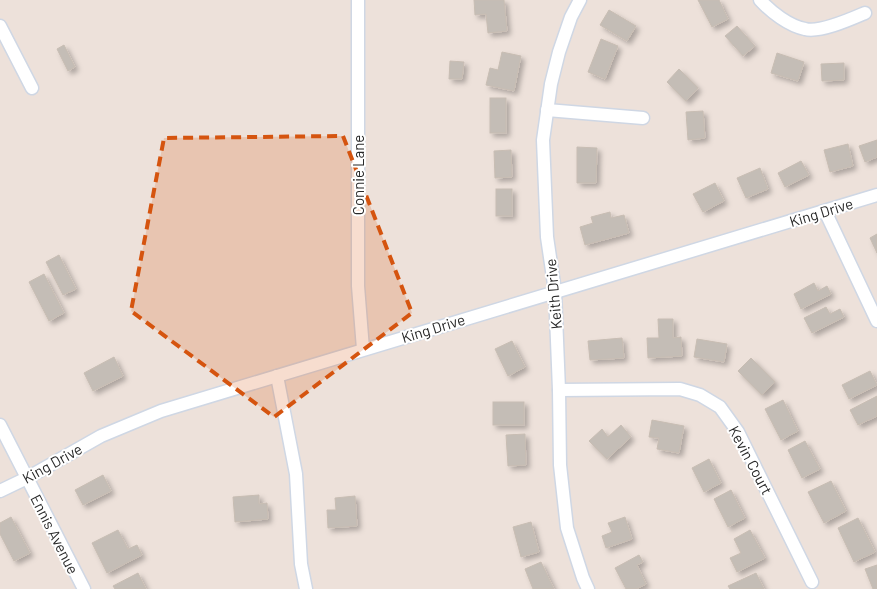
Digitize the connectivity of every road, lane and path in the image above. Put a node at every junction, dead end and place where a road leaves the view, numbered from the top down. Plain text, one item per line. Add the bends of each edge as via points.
1 (358, 0) edge
2 (580, 0) edge
3 (760, 0) edge
4 (865, 14) dead end
5 (0, 26) edge
6 (32, 88) dead end
7 (547, 110) junction
8 (643, 118) dead end
9 (877, 195) edge
10 (825, 211) junction
11 (555, 291) junction
12 (877, 321) edge
13 (363, 349) junction
14 (277, 376) junction
15 (559, 390) junction
16 (0, 425) edge
17 (27, 478) junction
18 (0, 491) edge
19 (812, 582) dead end
20 (84, 589) edge
21 (306, 589) edge
22 (588, 589) edge

1 - 13 street, Connie Lane via 358,286
2 - 7 street, Keith Drive via 558,52
3 - 4 street via 786,21 806,30
5 - 6 street
7 - 8 street
7 - 11 street, Keith Drive via 543,140 547,228
9 - 10 street, King Drive
10 - 11 street, King Drive
10 - 12 street
11 - 13 street, King Drive
11 - 15 street, Keith Drive
13 - 14 street, King Drive
14 - 17 street, King Drive via 161,411 101,436
14 - 21 street via 296,474 301,564
15 - 19 street, Kevin Court via 680,389 700,395 720,407 738,432
15 - 22 street, Keith Drive via 560,465 567,528
16 - 17 street, Ennis Avenue
17 - 18 street, King Drive
17 - 20 street, Ennis Avenue

